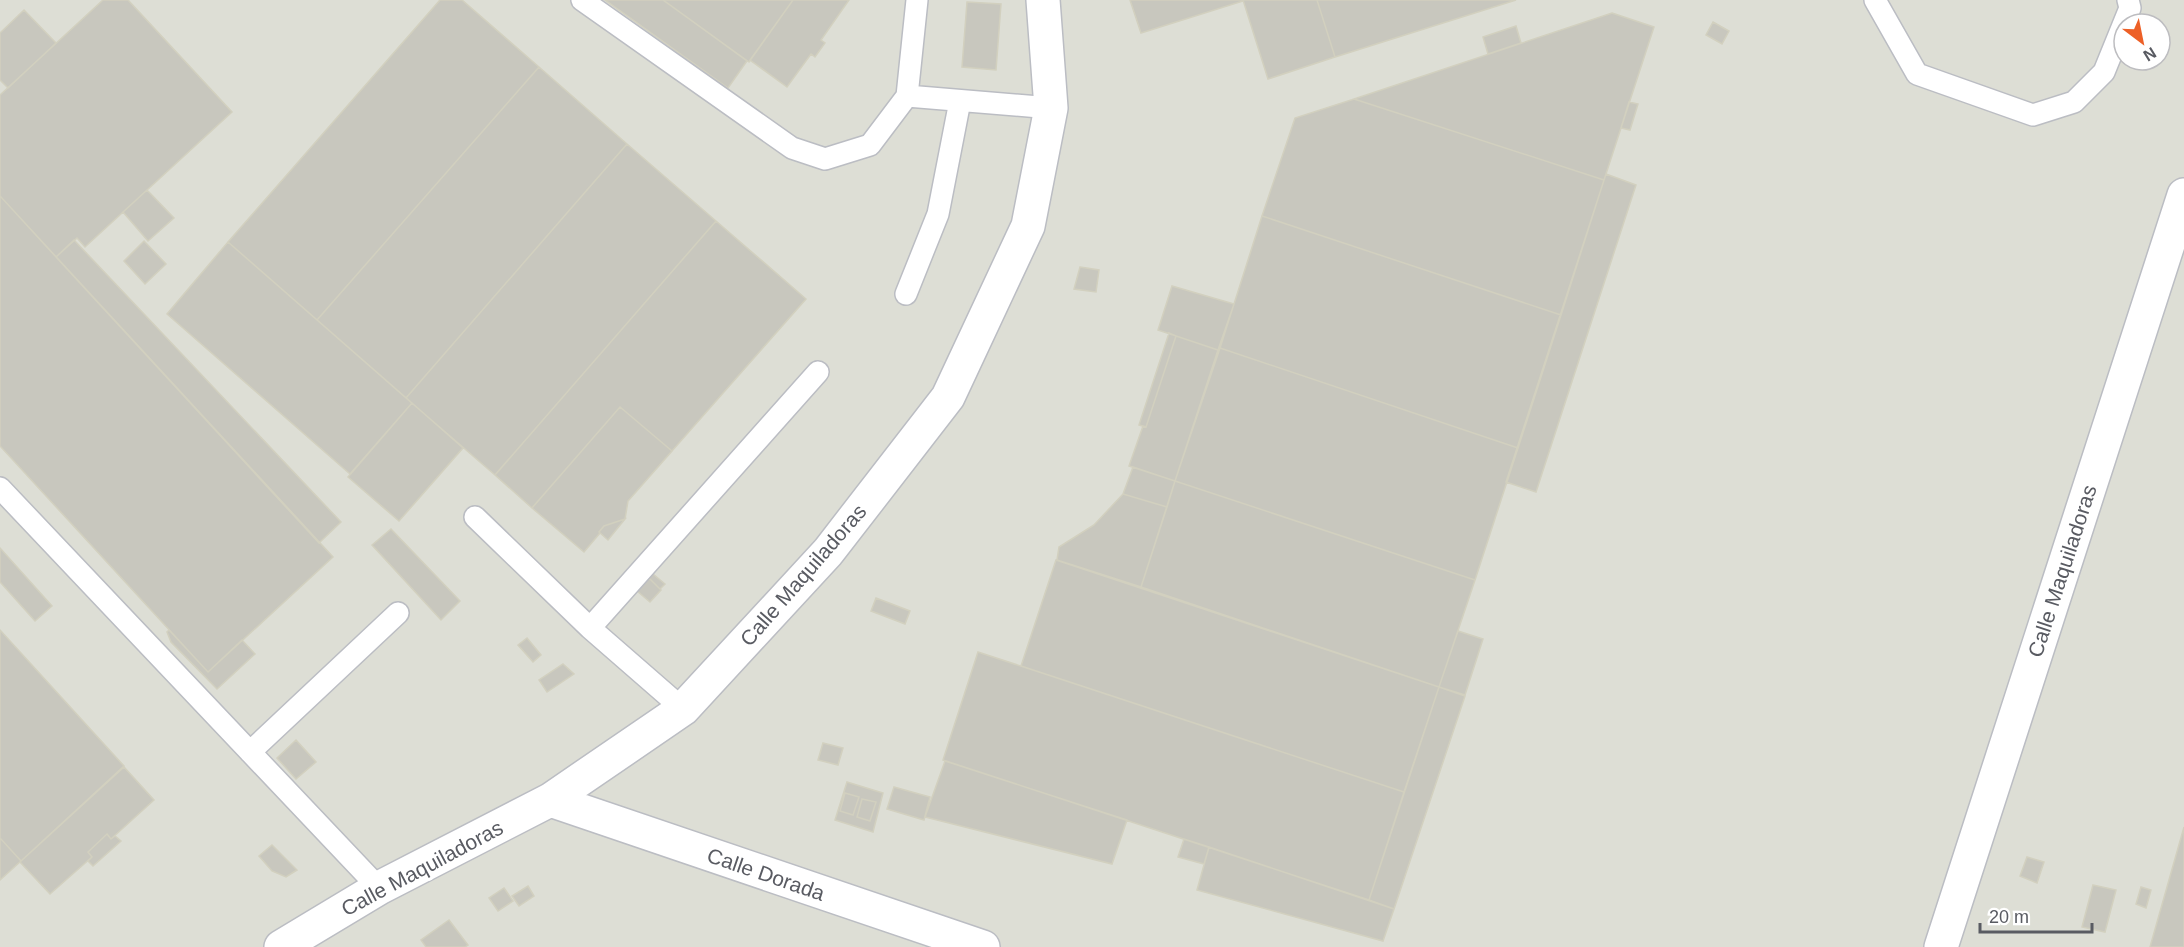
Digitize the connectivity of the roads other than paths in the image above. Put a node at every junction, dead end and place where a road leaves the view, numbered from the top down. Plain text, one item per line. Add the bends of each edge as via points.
1 (582, 0) edge
2 (917, 0) edge
3 (1043, 0) edge
4 (1875, 0) edge
5 (2128, 0) edge
6 (907, 96) junction
7 (960, 101) junction
8 (1051, 108) junction
9 (2184, 195) edge
10 (906, 294) dead end
11 (818, 372) dead end
12 (0, 488) edge
13 (476, 517) dead end
14 (398, 613) dead end
15 (590, 628) junction
16 (683, 709) junction
17 (250, 752) junction
18 (550, 800) junction
19 (379, 888) junction
20 (281, 947) edge
21 (983, 947) edge
22 (1941, 947) edge

1 - 6 lane via 792,148 825,159 870,145
2 - 6 lane
3 - 8 street, Calle Maquiladoras
4 - 5 lane via 1917,74 2033,116 2074,102 2104,72 2130,8
6 - 7 lane
7 - 8 lane
7 - 10 lane via 938,214
8 - 16 street, Calle Maquiladoras via 1028,226 948,397 828,552
9 - 22 street, Calle Maquiladoras
11 - 15 lane
12 - 17 lane
13 - 15 lane
14 - 17 lane
15 - 16 lane
16 - 18 street, Calle Maquiladoras
17 - 19 lane
18 - 19 street, Calle Maquiladoras
18 - 21 street, Calle Dorada
19 - 20 street, Calle Maquiladoras

